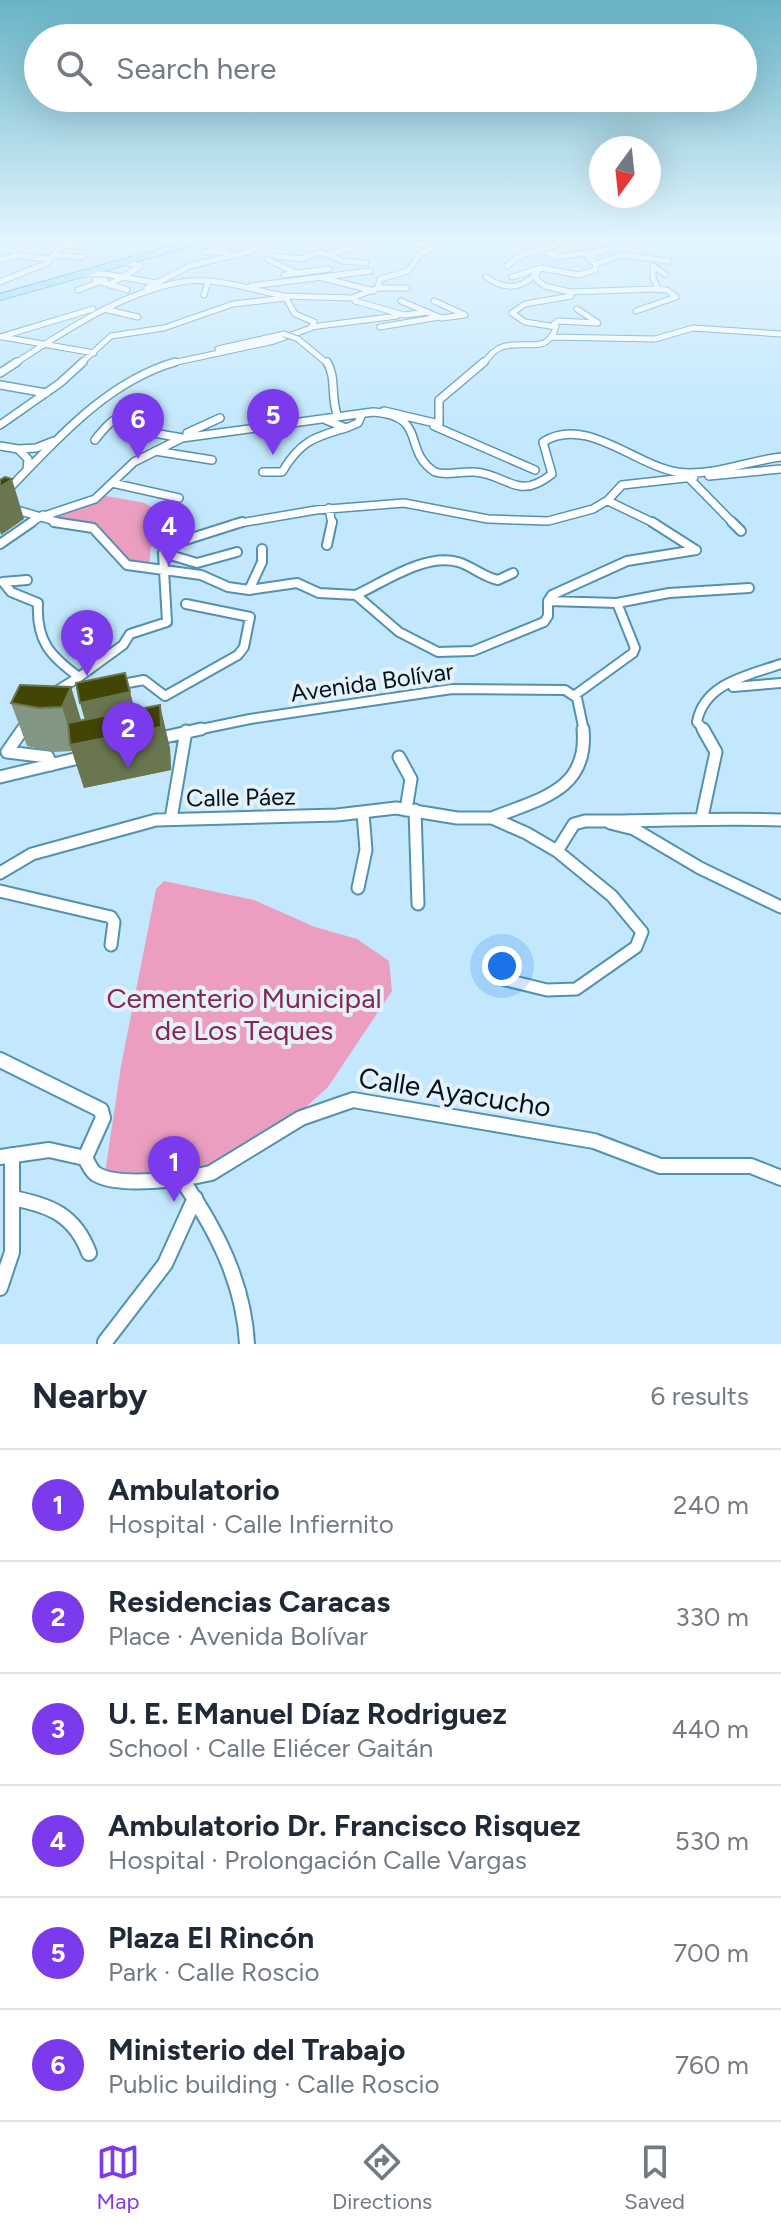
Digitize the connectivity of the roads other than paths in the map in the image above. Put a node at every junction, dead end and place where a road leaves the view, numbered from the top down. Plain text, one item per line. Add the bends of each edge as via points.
1 (117, 302) edge
2 (120, 302) edge
3 (250, 302) edge
4 (288, 302) edge
5 (367, 302) edge
6 (403, 302) edge
7 (436, 302) edge
8 (540, 302) edge
9 (669, 302) edge
10 (104, 309) junction
11 (577, 309) dead end
12 (636, 311) dead end
13 (92, 312) junction
14 (428, 312) junction
15 (397, 316) junction
16 (138, 317) dead end
17 (439, 317) junction
18 (311, 327) junction
19 (380, 327) dead end
20 (556, 327) junction
21 (781, 334) edge
22 (0, 336) edge
23 (552, 337) junction
24 (46, 344) junction
25 (218, 352) junction
26 (94, 353) junction
27 (0, 373) edge
28 (0, 385) edge
29 (46, 393) junction
30 (273, 408) dead end
31 (373, 412) junction
32 (362, 414) junction
33 (338, 417) junction
34 (220, 418) dead end
35 (323, 419) junction
36 (295, 423) junction
37 (0, 425) edge
38 (434, 426) junction
39 (346, 428) junction
40 (179, 437) junction
41 (95, 440) dead end
42 (0, 446) edge
43 (18, 449) junction
44 (155, 451) junction
45 (781, 457) edge
46 (212, 460) dead end
47 (781, 469) edge
48 (535, 470) dead end
49 (263, 472) dead end
50 (26, 473) junction
51 (688, 477) junction
52 (112, 483) junction
53 (0, 498) edge
54 (179, 498) dead end
55 (608, 501) junction
56 (0, 505) edge
57 (329, 508) junction
58 (44, 516) junction
59 (741, 531) dead end
60 (0, 544) edge
61 (327, 545) dead end
62 (262, 549) dead end
63 (237, 552) dead end
64 (163, 553) junction
65 (162, 569) junction
66 (513, 573) dead end
67 (27, 580) dead end
68 (2, 582) edge
69 (749, 588) dead end
70 (249, 590) junction
71 (356, 595) junction
72 (548, 601) junction
73 (617, 603) junction
74 (186, 604) dead end
75 (781, 664) edge
76 (79, 677) junction
77 (781, 683) edge
78 (723, 688) junction
79 (575, 695) junction
80 (46, 698) edge
81 (34, 712) edge
82 (186, 731) junction
83 (151, 740) edge
84 (94, 754) edge
85 (399, 757) dead end
86 (51, 765) junction
87 (0, 777) edge
88 (410, 810) junction
89 (363, 813) junction
90 (702, 817) junction
91 (492, 818) junction
92 (171, 819) junction
93 (781, 820) edge
94 (603, 821) junction
95 (557, 851) junction
96 (0, 873) edge
97 (358, 888) dead end
98 (0, 891) edge
99 (418, 904) dead end
100 (781, 907) edge
101 (111, 945) dead end
102 (498, 978) dead end
103 (0, 1060) edge
104 (6, 1156) edge
105 (85, 1158) junction
106 (781, 1178) edge
107 (182, 1180) junction
108 (12, 1198) junction
109 (195, 1198) junction
110 (89, 1253) dead end
111 (0, 1288) edge
112 (105, 1342) edge
113 (247, 1344) edge

1 - 13 street
2 - 10 street
3 - 26 street via 164,328 120,333 106,338
4 - 18 street via 295,314 314,322
5 - 15 street
6 - 14 street
7 - 17 street via 465,315
8 - 20 street via 512,313 525,322
9 - 12 street
10 - 13 street
10 - 16 street
11 - 20 street via 598,323 558,321
13 - 22 street
13 - 24 street
14 - 15 street
14 - 17 street
15 - 18 street
17 - 19 street
18 - 25 street via 263,346
20 - 23 street
21 - 23 street via 693,328 655,339
22 - 24 street
23 - 38 street via 533,348 497,349 439,400 440,420
24 - 26 street
24 - 27 street
25 - 33 street, bridge via 284,334 298,339 330,363
25 - 43 street via 146,371 55,441
25 - 50 street via 149,372 121,389
26 - 29 street
28 - 29 street
29 - 37 street
30 - 36 street
31 - 32 street
31 - 38 street via 399,409
31 - 45 street via 401,417 412,427 425,465 436,473 483,473 516,488 533,486 552,474 543,442 550,435 592,437 670,471 696,472
32 - 33 street
32 - 39 street via 358,423
33 - 35 street
34 - 40 street
35 - 36 street
35 - 39 street
36 - 40 street
38 - 48 street
39 - 49 street via 316,436 295,450 282,472
40 - 41 street via 154,433 135,417 121,415 111,419
40 - 44 street
42 - 43 street
43 - 50 street via 28,459
44 - 46 street
44 - 52 street
47 - 51 street
50 - 53 street
51 - 55 street via 622,485
51 - 59 street
52 - 54 street
52 - 58 street via 95,499
55 - 57 street via 572,516 524,522 403,502
55 - 72 street via 696,550 627,561
56 - 58 street
57 - 61 street
57 - 64 street via 201,534
58 - 60 street
58 - 65 street via 55,523 93,528 127,565
62 - 70 street
63 - 64 street via 197,563
64 - 65 street
65 - 70 street
65 - 76 street via 167,622 130,634
66 - 71 street via 497,580 452,560 412,567
67 - 68 street
68 - 76 street via 13,593 36,600 37,623 52,658
69 - 73 street via 669,593
70 - 71 street via 297,583 319,593
71 - 72 street via 405,634 435,652 451,654 544,622
72 - 73 street
73 - 79 street via 633,653
74 - 76 street via 250,617 238,655 165,696 144,680 100,683
75 - 78 street
76 - 80 street
77 - 78 street
78 - 90 street via 711,693 697,712 697,722 717,754
79 - 82 street, Avenida Bolívar via 565,690 452,689
79 - 91 street via 586,742 578,776
81 - 86 street via 7,752 48,757
82 - 83 street, Avenida Bolívar
82 - 92 street
84 - 86 street
85 - 88 street via 411,779
86 - 87 street
88 - 89 street, Calle Páez
88 - 91 street, Calle Páez
88 - 99 street
89 - 92 street, Calle Páez
89 - 97 street via 366,850
90 - 93 street
90 - 94 street via 685,822
91 - 95 street
92 - 96 street, Calle Páez via 66,842 23,857
94 - 95 street via 574,824
94 - 100 street via 634,829
95 - 102 street via 635,920 642,932 636,947 576,989 547,990
98 - 101 street via 111,917
103 - 105 street via 101,1110 103,1118
104 - 105 street, Calle Ayacucho via 49,1150
104 - 108 street
105 - 107 street, Calle Ayacucho via 94,1173 109,1178
106 - 107 street, Calle Ayacucho via 751,1166 660,1166 594,1141 340,1100 211,1173
107 - 109 street
108 - 110 street via 43,1203 66,1215 82,1230
108 - 111 street via 11,1264
109 - 112 street via 165,1264
109 - 113 street via 217,1237 240,1301

